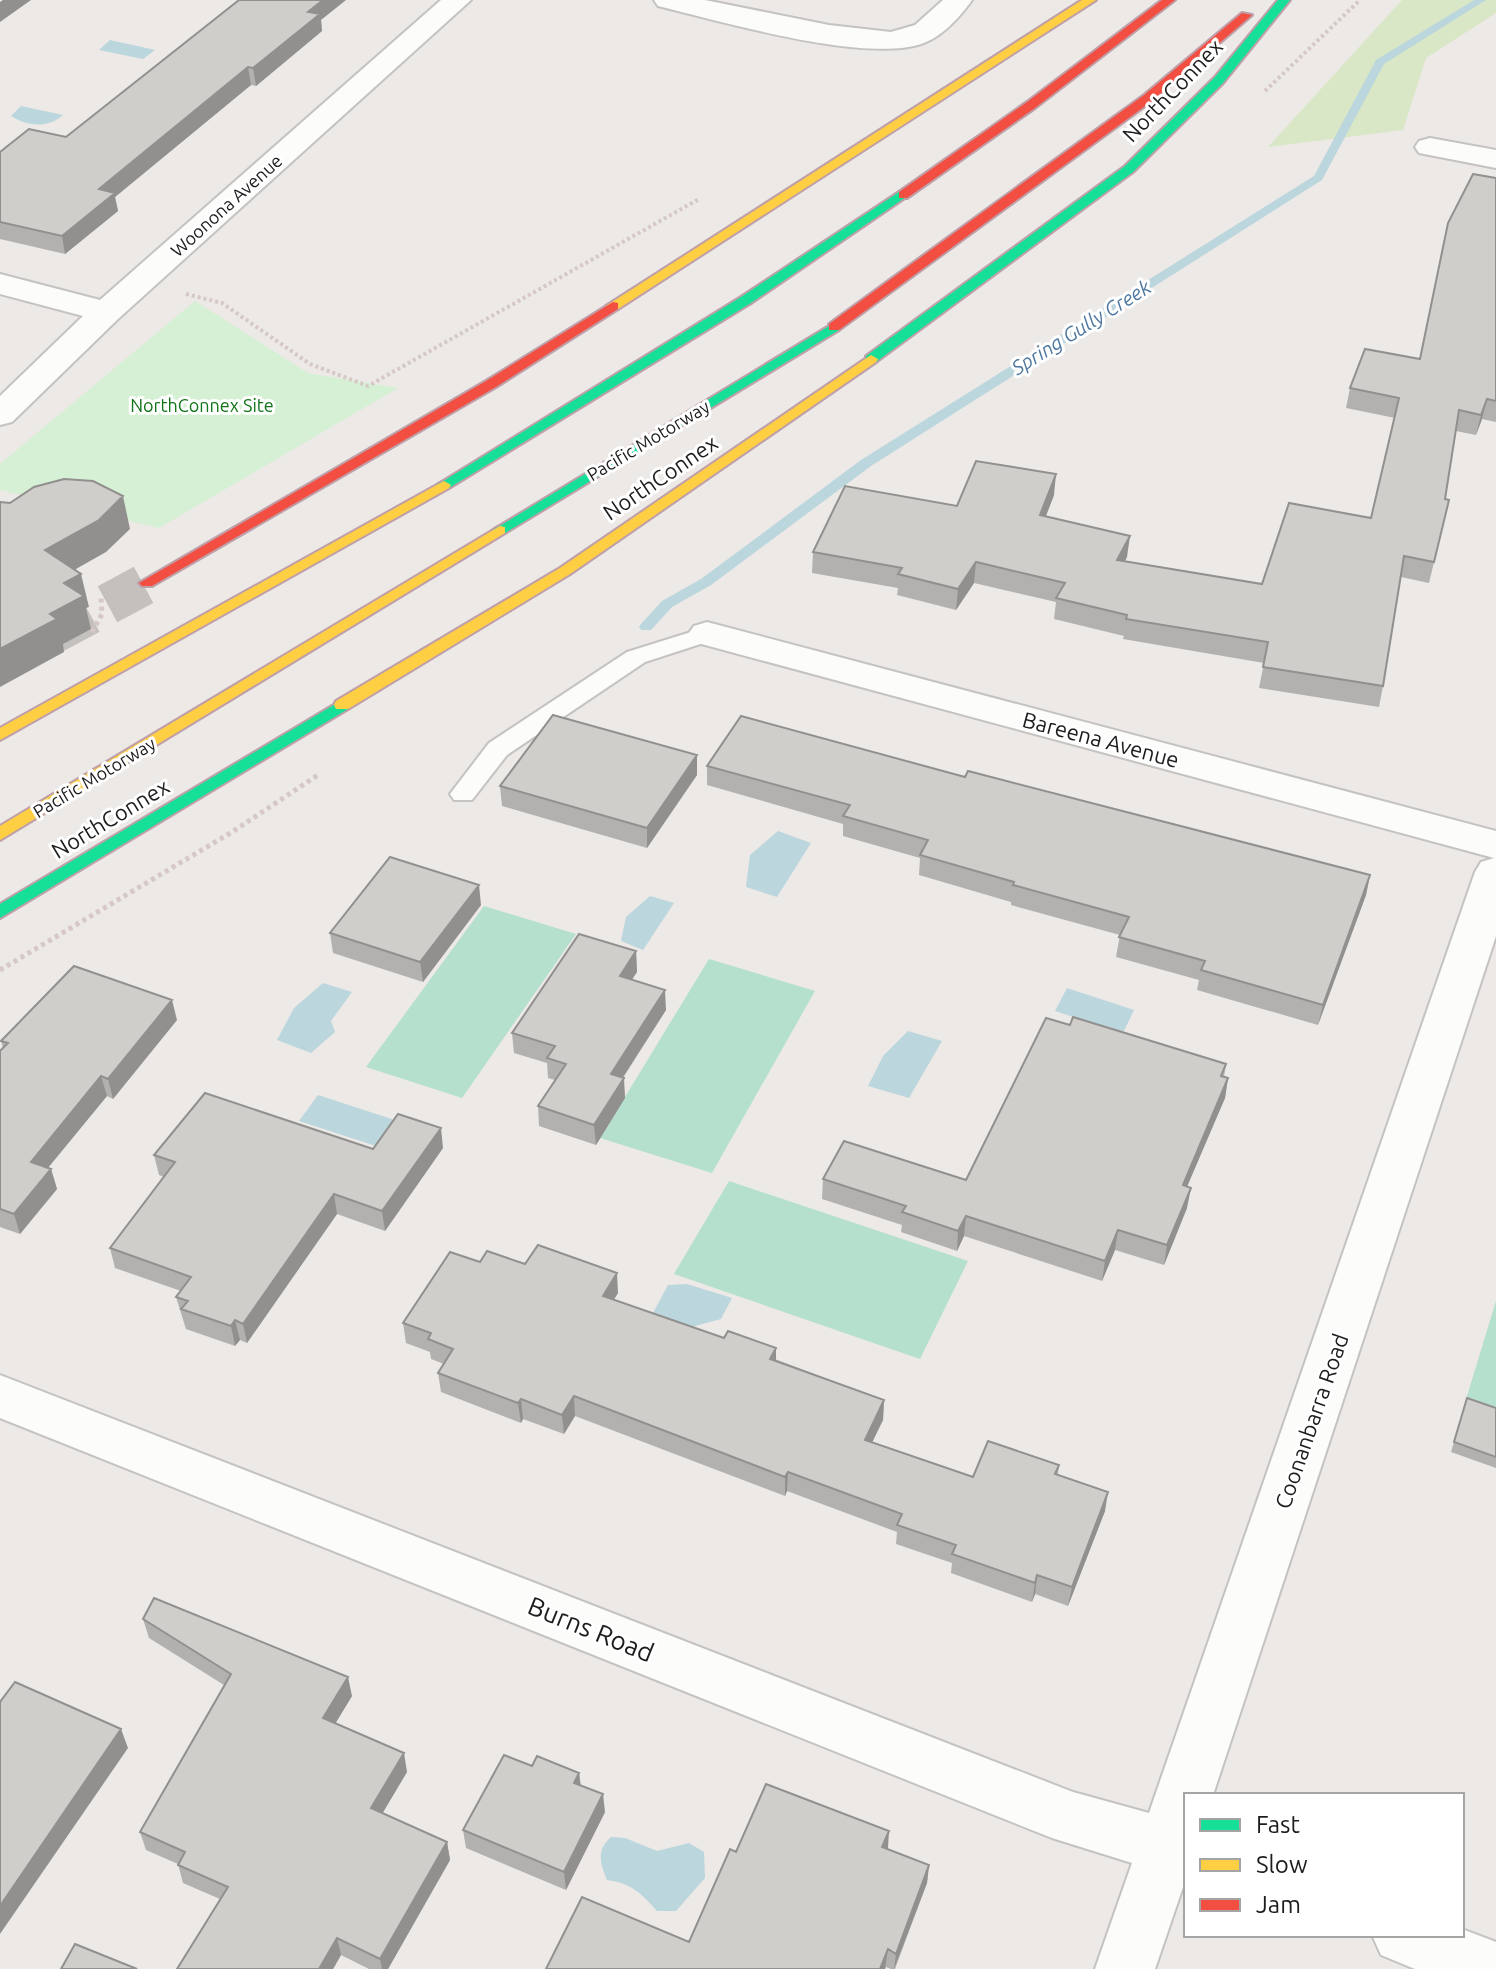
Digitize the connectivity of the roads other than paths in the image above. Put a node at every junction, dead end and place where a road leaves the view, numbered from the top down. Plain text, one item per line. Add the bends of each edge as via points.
1 (457, 0) edge
2 (668, 0) edge
3 (958, 0) edge
4 (1169, 0) edge
5 (1263, 0) edge
6 (1284, 0) edge
7 (1086, 2) edge
8 (1430, 147) dead end
9 (1496, 159) edge
10 (0, 284) edge
11 (106, 312) junction
12 (0, 415) edge
13 (147, 583) tunnel mouth
14 (707, 634) joint
15 (0, 735) edge
16 (463, 794) dead end
17 (0, 834) edge
18 (1496, 845) edge
19 (1496, 872) edge
20 (0, 912) edge
21 (0, 1396) edge
22 (1195, 1793) edge
23 (1184, 1826) edge
24 (1177, 1847) edge
25 (1407, 1937) edge
26 (1125, 1969) edge
27 (1489, 1969) edge

1 - 11 street, Woonona Avenue
2 - 3 street via 866,39 909,39 936,25
4 - 15 highway via 1078,72 757,294 470,472
5 - 17 highway, Pacific Motorway via 1148,98 853,316
6 - 20 highway, NorthConnex via 1219,80 1129,169 801,411 565,571
7 - 13 highway via 491,384
8 - 9 street
10 - 11 street
11 - 12 street, Woonona Avenue
14 - 16 lane via 636,657 498,749
14 - 18 street, Bareena Avenue
19 - 22 street, Coonanbarra Road
21 - 24 street, Burns Road via 1072,1819
23 - 24 street, Coonanbarra Road
24 - 26 street, Coonanbarra Road
25 - 27 street

